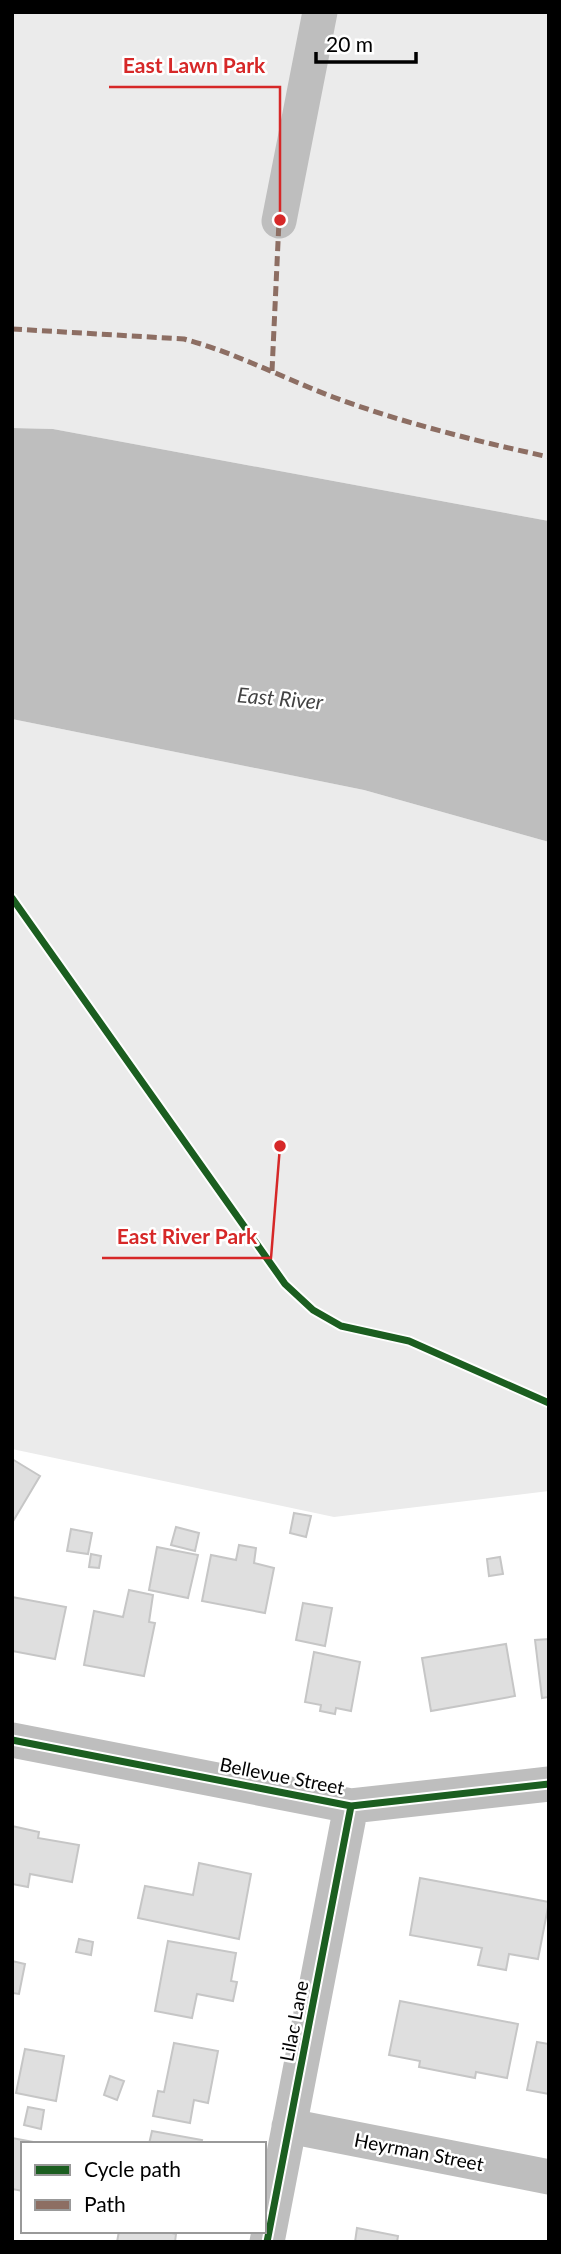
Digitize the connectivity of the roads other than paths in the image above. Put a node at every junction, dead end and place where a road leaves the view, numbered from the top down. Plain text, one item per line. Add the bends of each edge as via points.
1 (320, 12) edge
2 (279, 221) dead end
3 (12, 1740) edge
4 (549, 1784) edge
5 (351, 1806) junction
6 (289, 2126) junction
7 (549, 2177) edge
8 (267, 2242) edge

1 - 2 street
3 - 5 street, Bellevue Street
4 - 5 street, Bellevue Street
5 - 6 street, Lilac Lane
6 - 7 street, Heyrman Street
6 - 8 street, Lilac Lane

